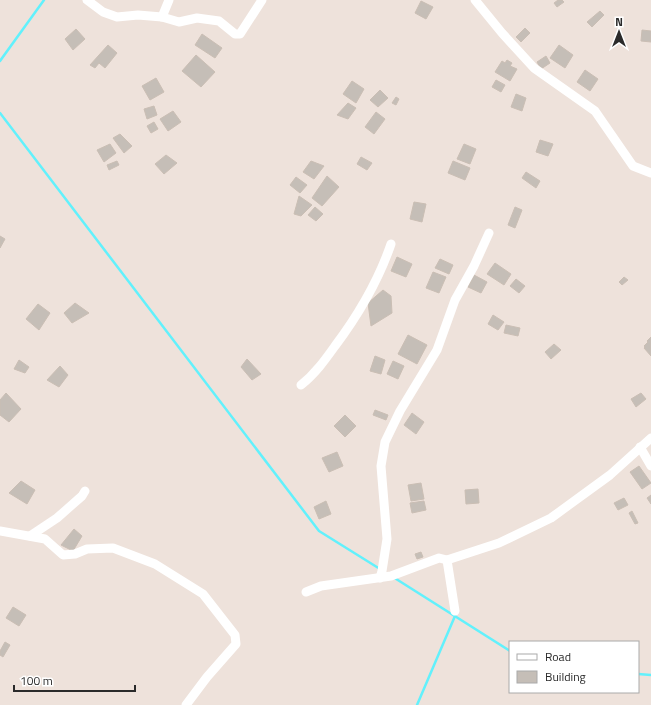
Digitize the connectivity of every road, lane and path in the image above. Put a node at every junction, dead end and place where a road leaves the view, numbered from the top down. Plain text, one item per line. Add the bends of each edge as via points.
1 (87, 0) edge
2 (168, 0) edge
3 (262, 0) edge
4 (475, 0) edge
5 (162, 17) junction
6 (651, 173) edge
7 (490, 233) dead end
8 (391, 244) dead end
9 (301, 385) dead end
10 (651, 438) edge
11 (640, 447) junction
12 (651, 466) edge
13 (85, 491) dead end
14 (0, 531) edge
15 (30, 536) junction
16 (447, 560) junction
17 (380, 578) junction
18 (306, 592) dead end
19 (455, 611) dead end
20 (186, 705) edge

1 - 5 street via 103,12 117,17
2 - 5 street
3 - 5 street via 240,34 234,34 219,22 197,18 179,22
4 - 6 street via 534,68 595,111 633,166
7 - 17 street via 455,300 438,350 400,411 385,442 381,466 387,539
8 - 9 street via 371,291 354,321 321,366
10 - 11 street
11 - 12 street
11 - 16 street via 610,475 551,518 499,543
13 - 15 street via 57,518
14 - 15 street
15 - 20 street via 45,539 63,555 87,549 113,548 155,564 203,594 235,635 236,644
16 - 17 street via 439,558
16 - 19 street
17 - 18 street via 320,586

